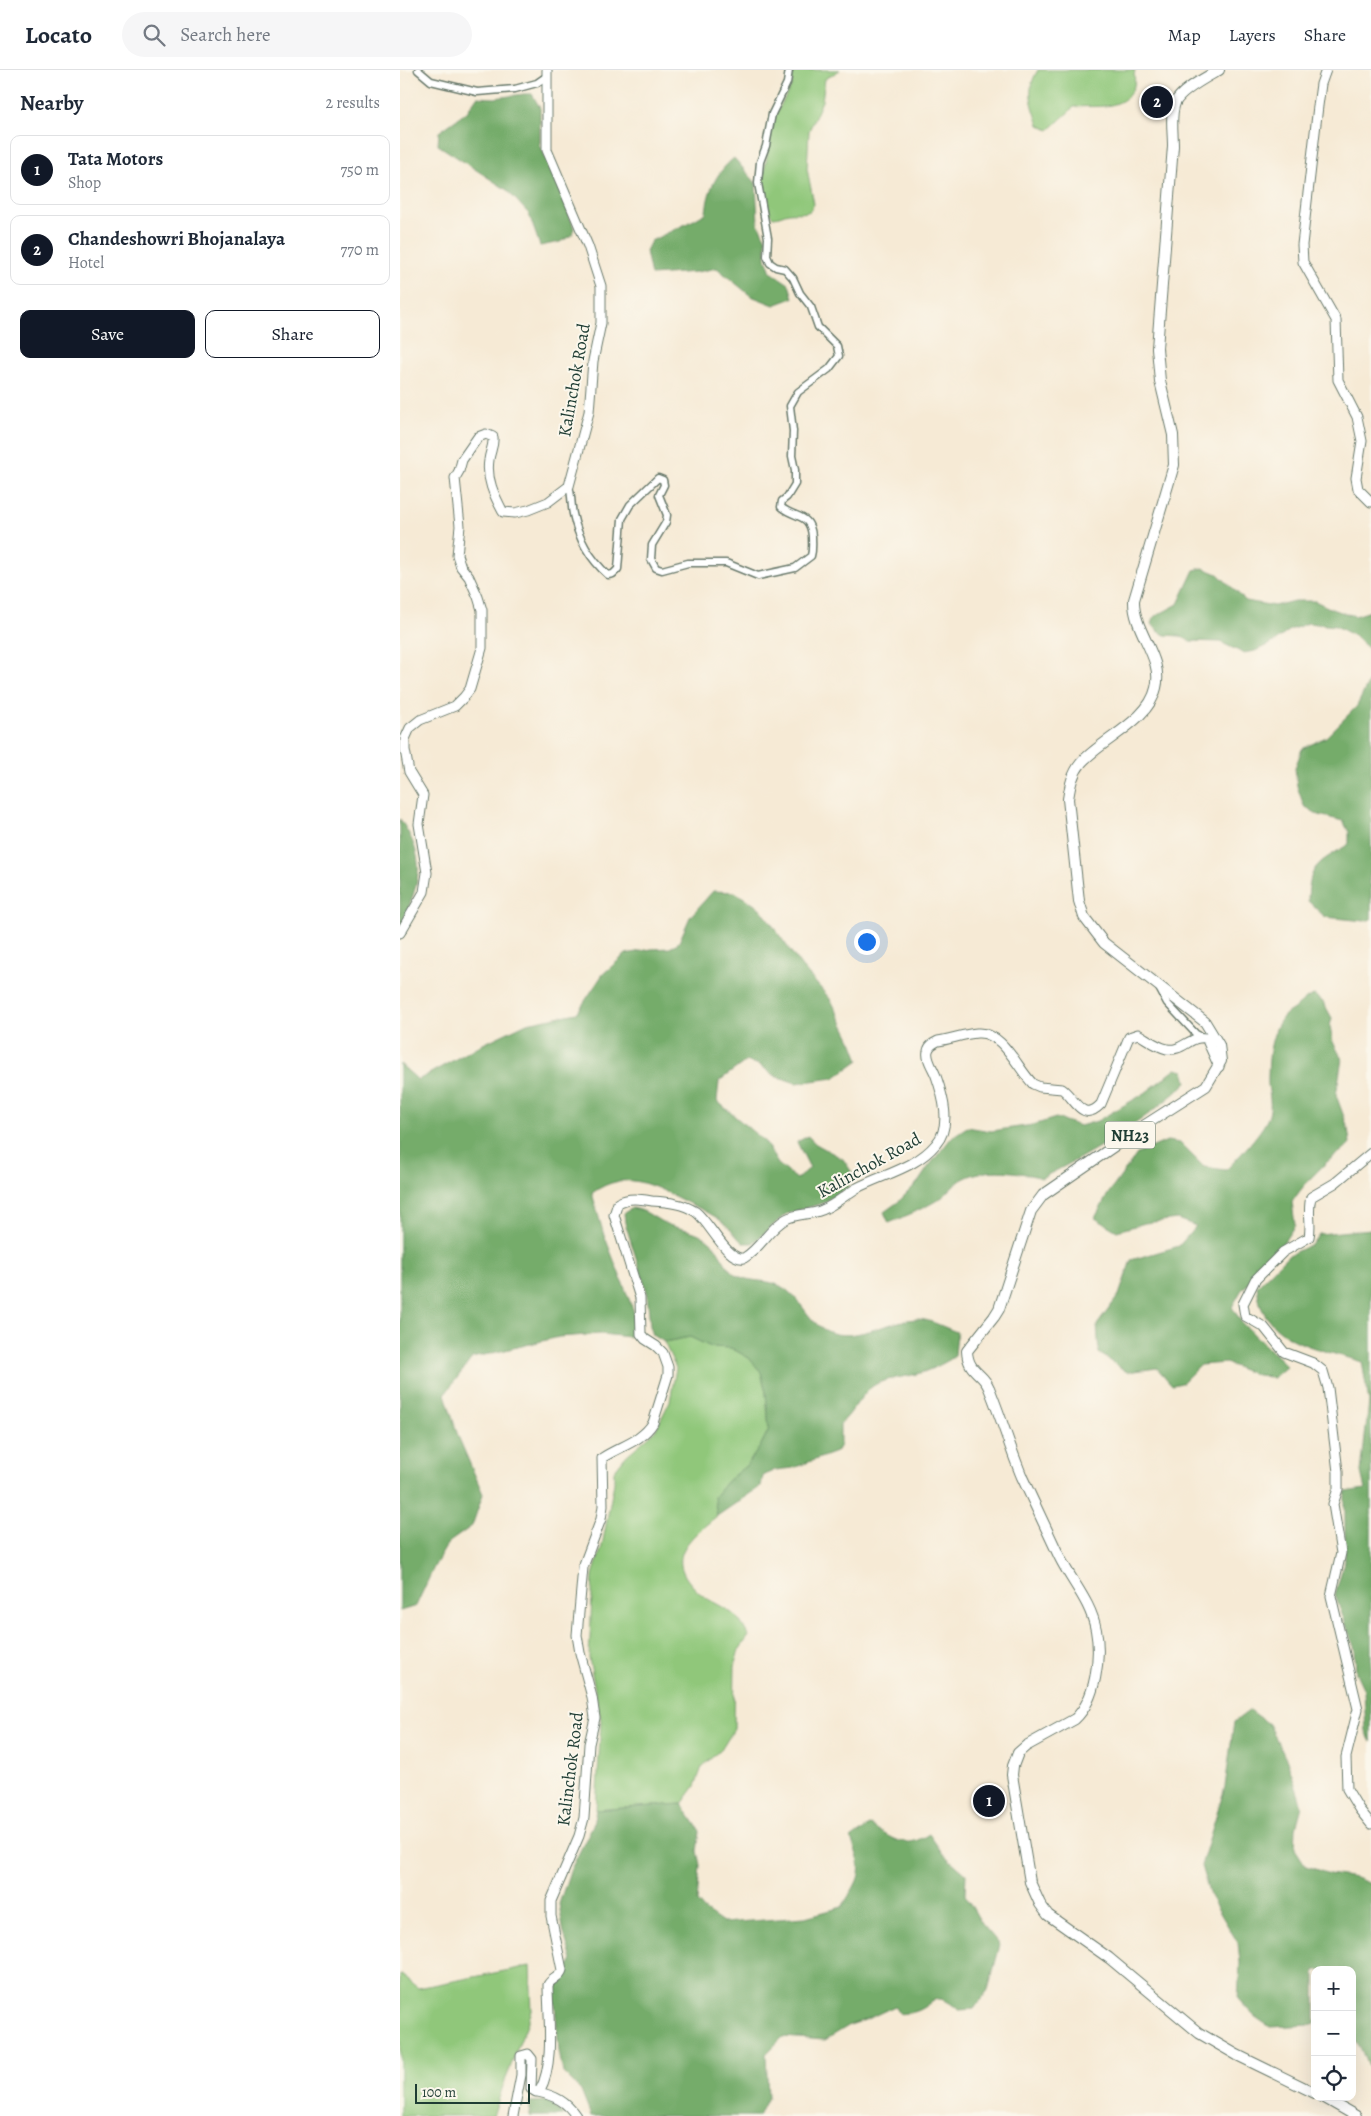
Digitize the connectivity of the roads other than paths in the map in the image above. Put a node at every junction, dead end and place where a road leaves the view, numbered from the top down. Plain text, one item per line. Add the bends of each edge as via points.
1 (418, 70) edge
2 (789, 70) edge
3 (1219, 70) edge
4 (1326, 70) edge
5 (547, 73) edge
6 (570, 486) junction
7 (1371, 502) edge
8 (400, 933) edge
9 (1157, 985) junction
10 (1202, 1037) junction
11 (1219, 1067) junction
12 (1371, 1153) edge
13 (1371, 1824) edge
14 (1311, 2091) edge
15 (538, 2092) junction
16 (1330, 2101) edge
17 (513, 2116) edge
18 (576, 2116) edge
19 (1356, 2116) edge

1 - 5 street via 431,81 476,92 515,89 538,83
2 - 6 street via 787,83 772,114 760,162 758,183 768,256 770,263 785,269 792,278 811,307 818,327 837,346 839,356 829,369 798,392 790,406 795,484 781,506 811,525 811,556 794,568 758,576 726,563 688,563 662,570 656,568 650,559 652,545 667,515 659,495 663,480 658,478 630,505 622,518 618,569 608,575 590,557 583,543 573,515
3 - 9 main road via 1179,97 1174,104 1157,348 1160,382 1173,434 1174,465 1134,609 1155,662 1158,675 1156,690 1139,716 1081,763 1070,783 1068,799 1079,901 1084,917 1104,943
4 - 7 street via 1318,106 1302,245 1303,262 1336,320 1338,380 1357,417 1362,441 1356,478 1358,489
5 - 6 street, Kalinchok Road via 547,150 588,246 601,286 602,302 589,412
6 - 8 street via 548,502 528,510 515,514 503,512 488,477 489,458 494,446 493,437 486,434 478,438 462,460 455,478 460,526 457,555 482,610 482,648 470,689 464,697 456,706 420,720 410,728 405,739 409,772 423,795 419,824 428,872 424,892
9 - 10 street via 1167,1003
9 - 11 main road via 1204,1022 1215,1036 1221,1056
10 - 11 street via 1209,1042
10 - 15 street, Kalinchok Road via 1166,1049 1138,1034 1130,1035 1101,1104 1089,1112 1079,1108 1062,1088 1033,1084 992,1036 979,1033 933,1043 928,1057 936,1076 946,1121 935,1146 903,1168 862,1185 822,1211 785,1219 744,1258 731,1255 705,1220 683,1206 633,1198 618,1203 614,1215 640,1298 641,1334 663,1353 668,1374 649,1429 602,1458 602,1512 583,1567 577,1635 595,1718 588,1744 584,1818 551,1901 562,1970 548,1985 549,2059 542,2088
11 - 14 main road, NH23 via 1206,1086 1144,1124 1043,1195 1031,1211 999,1309 967,1350 968,1362 988,1385 1022,1476 1061,1560 1090,1608 1097,1637 1093,1686 1081,1713 1026,1746 1014,1761 1012,1774 1033,1892 1048,1915 1110,1958 1199,2033
12 - 13 street via 1335,1183 1311,1197 1309,1237 1283,1252 1255,1280 1243,1304 1245,1316 1264,1327 1284,1352 1313,1363 1323,1371 1328,1388 1338,1472 1334,1504 1341,1553 1331,1596 1358,1709 1346,1757 1347,1789
15 - 17 street via 530,2087 532,2059 523,2054
15 - 18 street via 556,2096
16 - 19 main road

